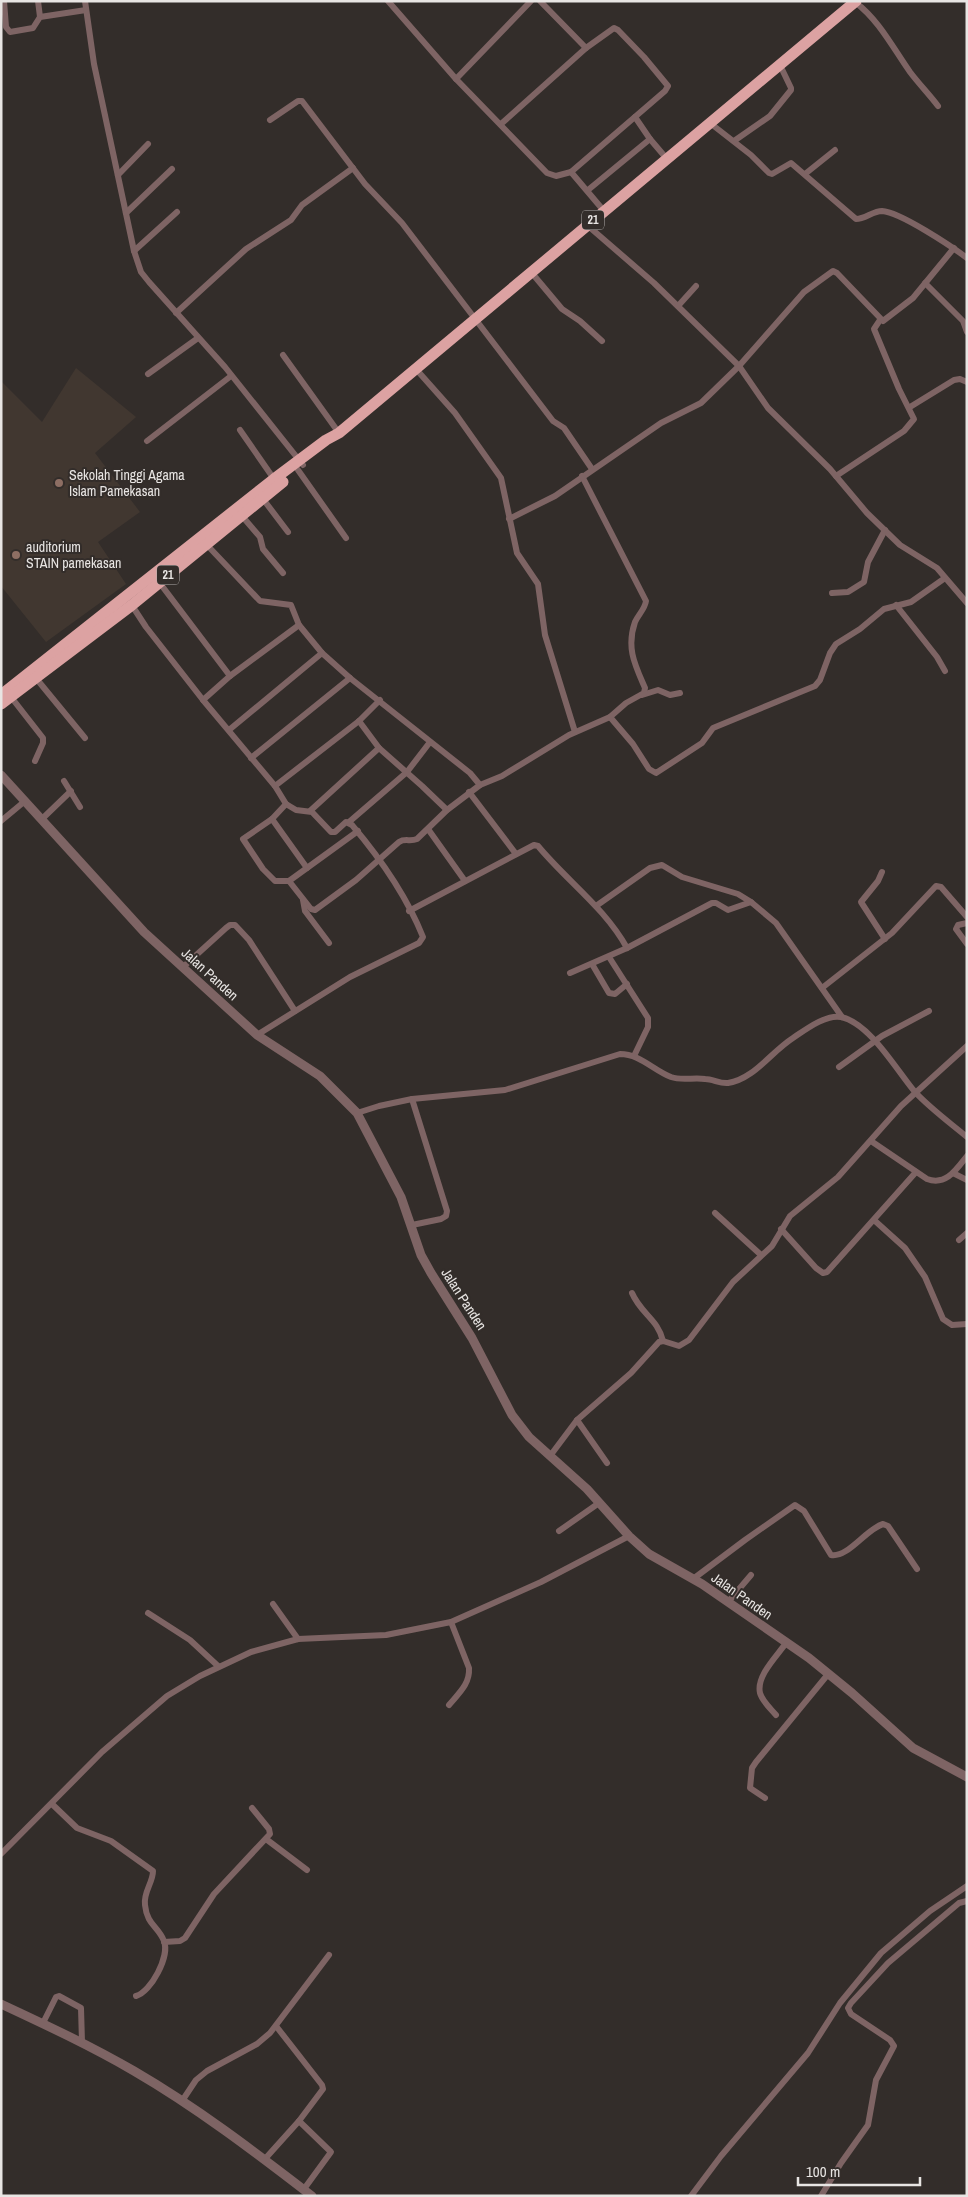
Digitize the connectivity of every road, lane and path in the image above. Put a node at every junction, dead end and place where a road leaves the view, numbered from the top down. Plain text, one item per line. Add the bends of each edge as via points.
1 (4, 1) edge
2 (38, 1) edge
3 (85, 1) edge
4 (388, 1) edge
5 (531, 1) edge
6 (540, 1) edge
7 (855, 2) edge
8 (86, 10) junction
9 (40, 17) junction
10 (586, 48) junction
11 (779, 63) junction
12 (456, 79) junction
13 (938, 106) dead end
14 (635, 117) junction
15 (270, 120) dead end
16 (710, 123) junction
17 (501, 124) junction
18 (650, 140) junction
19 (734, 141) junction
20 (148, 144) dead end
21 (836, 150) dead end
22 (667, 159) junction
23 (352, 168) junction
24 (172, 169) dead end
25 (571, 172) junction
26 (805, 174) junction
27 (118, 175) junction
28 (588, 190) junction
29 (604, 211) junction
30 (177, 212) dead end
31 (126, 213) junction
32 (587, 225) junction
33 (954, 248) junction
34 (134, 252) junction
35 (967, 258) edge
36 (531, 272) junction
37 (925, 283) junction
38 (696, 286) dead end
39 (678, 306) junction
40 (176, 313) junction
41 (476, 319) junction
42 (880, 320) junction
43 (967, 332) edge
44 (198, 338) junction
45 (602, 340) dead end
46 (283, 355) dead end
47 (739, 366) junction
48 (415, 368) junction
49 (148, 374) dead end
50 (231, 376) junction
51 (967, 382) edge
52 (910, 407) junction
53 (240, 430) dead end
54 (335, 436) junction
55 (147, 441) dead end
56 (300, 465) junction
57 (592, 469) junction
58 (582, 476) junction
59 (836, 476) junction
60 (274, 479) junction
61 (262, 499) junction
62 (242, 516) junction
63 (509, 518) junction
64 (885, 530) junction
65 (288, 532) dead end
66 (346, 538) dead end
67 (207, 545) junction
68 (283, 573) dead end
69 (945, 578) junction
70 (156, 579) junction
71 (832, 593) dead end
72 (130, 600) junction
73 (967, 603) edge
74 (896, 605) junction
75 (299, 625) junction
76 (322, 653) junction
77 (945, 671) dead end
78 (33, 675) junction
79 (230, 676) junction
80 (350, 678) junction
81 (680, 693) dead end
82 (641, 696) junction
83 (4, 699) edge
84 (203, 700) junction
85 (380, 700) junction
86 (610, 717) junction
87 (358, 721) junction
88 (229, 730) junction
89 (576, 732) junction
90 (85, 738) dead end
91 (430, 742) junction
92 (379, 748) junction
93 (251, 758) junction
94 (35, 761) dead end
95 (407, 772) junction
96 (1, 775) edge
97 (64, 780) dead end
98 (480, 785) junction
99 (275, 786) junction
100 (71, 791) junction
101 (469, 792) junction
102 (25, 800) junction
103 (286, 804) junction
104 (80, 807) dead end
105 (447, 810) junction
106 (310, 811) junction
107 (42, 819) junction
108 (272, 819) junction
109 (1, 821) edge
110 (350, 822) junction
111 (428, 829) junction
112 (358, 832) junction
113 (516, 854) junction
114 (380, 859) junction
115 (307, 868) junction
116 (882, 872) dead end
117 (289, 881) junction
118 (465, 881) junction
119 (302, 899) junction
120 (751, 902) junction
121 (596, 906) junction
122 (409, 910) junction
123 (967, 917) edge
124 (967, 923) edge
125 (885, 939) junction
126 (329, 943) dead end
127 (967, 944) edge
128 (627, 948) junction
129 (609, 957) junction
130 (592, 964) junction
131 (182, 968) junction
132 (570, 973) dead end
133 (627, 984) junction
134 (822, 988) junction
135 (295, 1011) junction
136 (929, 1011) dead end
137 (842, 1017) junction
138 (257, 1036) junction
139 (875, 1042) junction
140 (967, 1046) edge
141 (634, 1056) junction
142 (839, 1067) dead end
143 (915, 1092) junction
144 (412, 1099) junction
145 (357, 1113) junction
146 (967, 1137) edge
147 (871, 1141) junction
148 (967, 1156) edge
149 (916, 1172) junction
150 (953, 1173) junction
151 (967, 1180) edge
152 (715, 1213) dead end
153 (874, 1220) junction
154 (412, 1225) junction
155 (781, 1229) junction
156 (967, 1233) edge
157 (960, 1240) dead end
158 (761, 1255) junction
159 (632, 1293) dead end
160 (967, 1324) edge
161 (663, 1341) junction
162 (577, 1420) junction
163 (550, 1456) junction
164 (607, 1463) dead end
165 (599, 1503) junction
166 (559, 1531) dead end
167 (629, 1536) junction
168 (917, 1569) dead end
169 (750, 1575) dead end
170 (693, 1579) junction
171 (728, 1602) junction
172 (273, 1604) dead end
173 (148, 1613) dead end
174 (451, 1622) junction
175 (298, 1639) junction
176 (786, 1643) junction
177 (218, 1666) junction
178 (829, 1673) junction
179 (449, 1705) dead end
180 (776, 1716) dead end
181 (967, 1777) edge
182 (765, 1798) dead end
183 (52, 1804) junction
184 (252, 1808) dead end
185 (266, 1839) junction
186 (1, 1854) edge
187 (306, 1870) dead end
188 (967, 1886) edge
189 (967, 1901) edge
190 (164, 1942) junction
191 (329, 1955) dead end
192 (136, 1996) dead end
193 (1, 2004) edge
194 (43, 2023) junction
195 (276, 2026) junction
196 (82, 2042) junction
197 (182, 2101) junction
198 (299, 2121) junction
199 (264, 2160) junction
200 (304, 2189) junction
201 (312, 2196) edge
202 (691, 2196) edge
203 (821, 2196) edge

1 - 9 street via 9,32 33,28
2 - 9 street
3 - 8 street
4 - 12 street
5 - 12 street
6 - 10 street
7 - 11 highway, 21
7 - 13 street via 894,45 915,79
8 - 9 street
8 - 27 street
10 - 14 street via 615,28 668,86
10 - 17 street
11 - 16 highway, 21
11 - 19 street via 790,90 770,116
12 - 17 street
14 - 18 street
14 - 25 street
15 - 23 street via 302,101
16 - 19 street
16 - 22 highway, 21
17 - 25 street via 547,173 556,176
18 - 22 street
18 - 28 street
19 - 26 street via 771,174 790,163
20 - 27 street
21 - 26 street
22 - 29 highway, 21
23 - 40 street via 301,206 291,220 246,249
23 - 41 street via 402,223
24 - 31 street
25 - 28 street
26 - 33 street via 856,219 886,212
27 - 31 street
28 - 29 street
29 - 32 highway, 21
30 - 34 street
31 - 34 street
32 - 36 highway, 21
32 - 39 street
33 - 35 street
33 - 37 street
34 - 40 street via 142,272
36 - 41 highway, 21
36 - 45 street via 562,309
37 - 42 street via 913,298
37 - 43 street via 963,321
38 - 39 street
39 - 47 street
40 - 44 street
41 - 48 highway, 21
41 - 57 street via 553,422 564,428
42 - 47 street via 831,271 804,292
42 - 52 street via 874,329
44 - 49 street
44 - 50 street
46 - 54 street
47 - 57 street via 701,403 661,424
47 - 59 street via 768,408
48 - 54 highway, 21
48 - 63 street via 455,413 501,478
50 - 55 street
50 - 56 street
51 - 52 street via 954,380
52 - 59 street via 914,415 911,425
53 - 60 street
54 - 56 highway, 21
56 - 60 highway, 21
56 - 61 highway, 21
56 - 66 street
57 - 58 street
58 - 63 street via 555,496
58 - 82 street via 646,601 632,637 632,658 645,688
59 - 64 street
60 - 70 highway, 21
61 - 62 highway, 21
61 - 65 street
62 - 67 highway, 21
62 - 68 street
63 - 89 street via 520,559 538,584 545,635
64 - 69 street
64 - 71 street via 868,562 864,582 848,592
67 - 70 highway, 21
67 - 75 street via 260,601 290,605
69 - 73 street
69 - 74 street via 911,602
70 - 72 highway, 21
70 - 79 street
72 - 78 highway, 21
72 - 84 street
74 - 77 street
74 - 86 street via 884,609 836,644 815,686 713,728 702,742 656,774
75 - 76 street
75 - 79 street
76 - 80 street
76 - 88 street
78 - 83 highway, 21
78 - 90 street
79 - 84 street
80 - 85 street
80 - 93 street
81 - 82 street via 670,695 658,690
82 - 86 street via 626,703
83 - 94 street via 43,738
84 - 88 street
85 - 87 street
85 - 91 street
86 - 89 street
87 - 92 street
87 - 99 street
88 - 93 street
89 - 98 street via 502,776
91 - 95 street
91 - 98 street via 470,773
92 - 95 street
92 - 106 street
93 - 99 street
95 - 105 street
95 - 110 street
96 - 102 street, Jalan Panden
97 - 100 street
98 - 101 street
99 - 103 street
100 - 104 street
100 - 107 street
101 - 105 street
101 - 113 street
102 - 107 street, Jalan Panden
102 - 109 street
103 - 106 street via 298,811
103 - 108 street
105 - 111 street
106 - 110 street via 331,832
107 - 131 street, Jalan Panden via 144,932
108 - 115 street
108 - 117 street via 243,840 272,880
110 - 112 street
111 - 114 street via 413,841 404,839 399,842
111 - 118 street
112 - 114 street
112 - 115 street
113 - 118 street
113 - 121 street via 538,846
114 - 119 street via 315,910 311,910
114 - 122 street
115 - 117 street
116 - 125 street via 861,902
117 - 119 street
118 - 122 street
119 - 126 street via 305,911
120 - 121 street via 738,894 690,880 658,865
120 - 128 street via 728,910 712,903
120 - 134 street via 776,923
121 - 128 street via 617,929
122 - 135 street via 422,941 350,977
123 - 125 street via 943,889 936,886
124 - 127 street via 958,925 956,929
125 - 134 street
128 - 129 street
129 - 130 street
129 - 133 street
130 - 132 street
130 - 133 street via 609,993 615,994
131 - 135 street via 228,926 235,926 249,940
131 - 138 street, Jalan Panden
133 - 141 street via 649,1022
134 - 137 street
135 - 138 street
136 - 139 street
137 - 139 street via 861,1028
137 - 141 street via 812,1027 787,1042 750,1073 727,1083 672,1077
138 - 145 street, Jalan Panden via 320,1076
139 - 142 street
139 - 143 street
140 - 143 street
141 - 144 street via 615,1055 505,1090
143 - 146 street
143 - 147 street
144 - 145 street
144 - 154 street via 446,1216
145 - 154 street, Jalan Panden
147 - 149 street
147 - 155 street via 838,1177 790,1216
148 - 150 street
149 - 150 street via 932,1181 945,1180
149 - 153 street
150 - 151 street
152 - 158 street
153 - 155 street via 825,1273 816,1268
153 - 160 street via 904,1248 920,1269 943,1319 952,1325
154 - 163 street, Jalan Panden via 427,1267 480,1351 512,1415
155 - 158 street via 772,1246
156 - 157 street
158 - 161 street via 733,1282 690,1340 679,1346
159 - 161 street via 642,1311 660,1329
161 - 162 street via 658,1342 631,1373
162 - 163 street
162 - 164 street
163 - 165 street, Jalan Panden
165 - 166 street
165 - 167 street, Jalan Panden
167 - 170 street, Jalan Panden via 649,1554
167 - 174 street via 541,1582
168 - 170 street via 888,1526 883,1524 839,1555 831,1555 804,1511 795,1505
169 - 171 street
170 - 171 street, Jalan Panden
171 - 176 street, Jalan Panden
172 - 175 street
173 - 177 street via 190,1640
174 - 175 street via 386,1635
174 - 179 street via 469,1668 469,1676
175 - 177 street via 251,1652
176 - 178 street, Jalan Panden
176 - 180 street via 759,1687 760,1694
177 - 183 street via 149,1710 102,1752
178 - 181 street, Jalan Panden via 913,1748
178 - 182 street via 753,1766 750,1788
183 - 186 street
183 - 190 street via 77,1828 111,1841 152,1871 145,1906 149,1922
184 - 185 street via 271,1831
185 - 187 street
185 - 190 street via 209,1900 185,1938
188 - 202 street via 930,1911 881,1953 840,2003 808,2053
189 - 203 street via 959,1903 898,1954 850,2003 851,2014 894,2046 876,2080 868,2125
190 - 192 street via 159,1970 147,1990
191 - 195 street
193 - 194 street
194 - 196 street
194 - 196 street via 59,1996 81,2008
195 - 197 street via 257,2044 221,2062 199,2078
195 - 198 street via 323,2088
196 - 197 street
197 - 199 street
198 - 199 street
198 - 200 street via 330,2152
199 - 200 street
200 - 201 street

